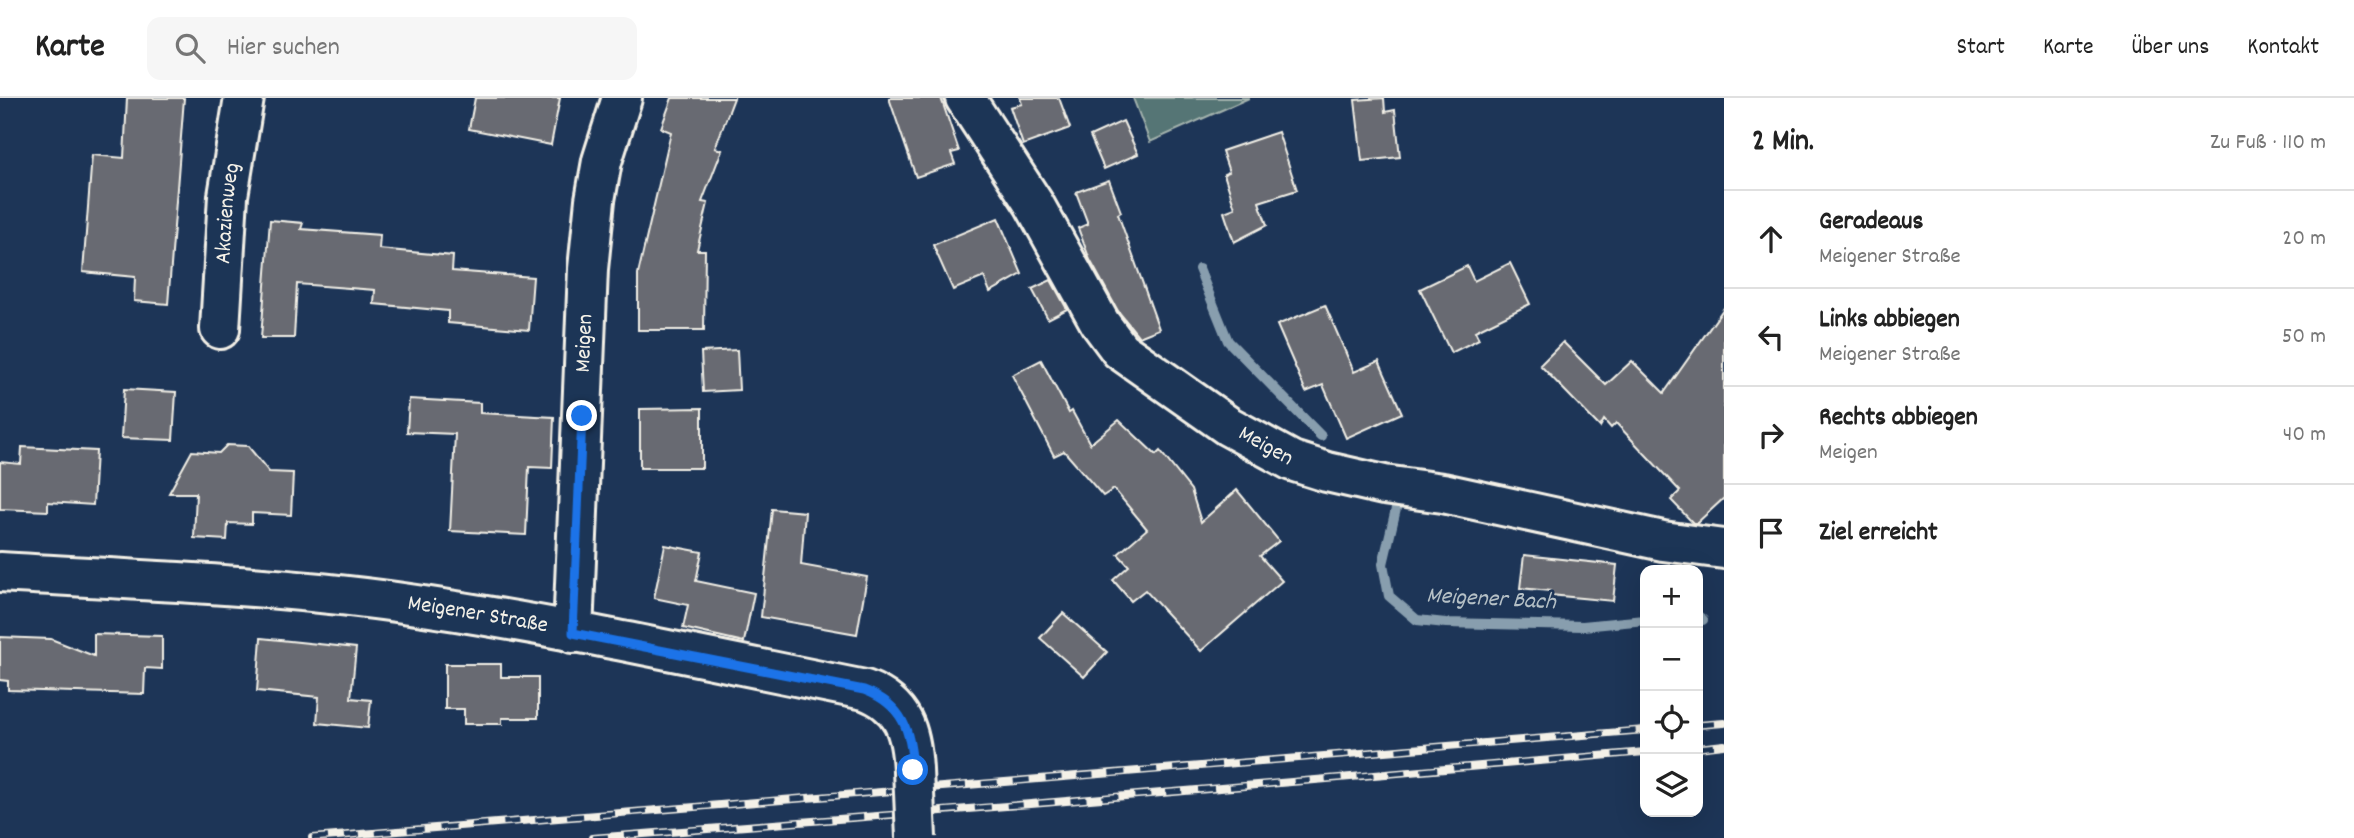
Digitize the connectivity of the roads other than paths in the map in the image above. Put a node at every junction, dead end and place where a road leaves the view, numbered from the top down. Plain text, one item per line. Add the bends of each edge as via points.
1 (244, 98) edge
2 (622, 98) edge
3 (965, 98) edge
4 (220, 329) dead end
5 (1724, 549) edge
6 (0, 572) edge
7 (573, 633) junction
8 (916, 838) edge

1 - 4 street, Akazienweg via 228,197
2 - 7 street, Meigen via 594,200
3 - 5 street, Meigen via 1120,350 1238,431 1292,461 1328,472 1663,541
6 - 7 street, Meigener Straße via 279,589 396,602
7 - 8 street, Meigener Straße, bridge via 876,694 901,716 911,743

